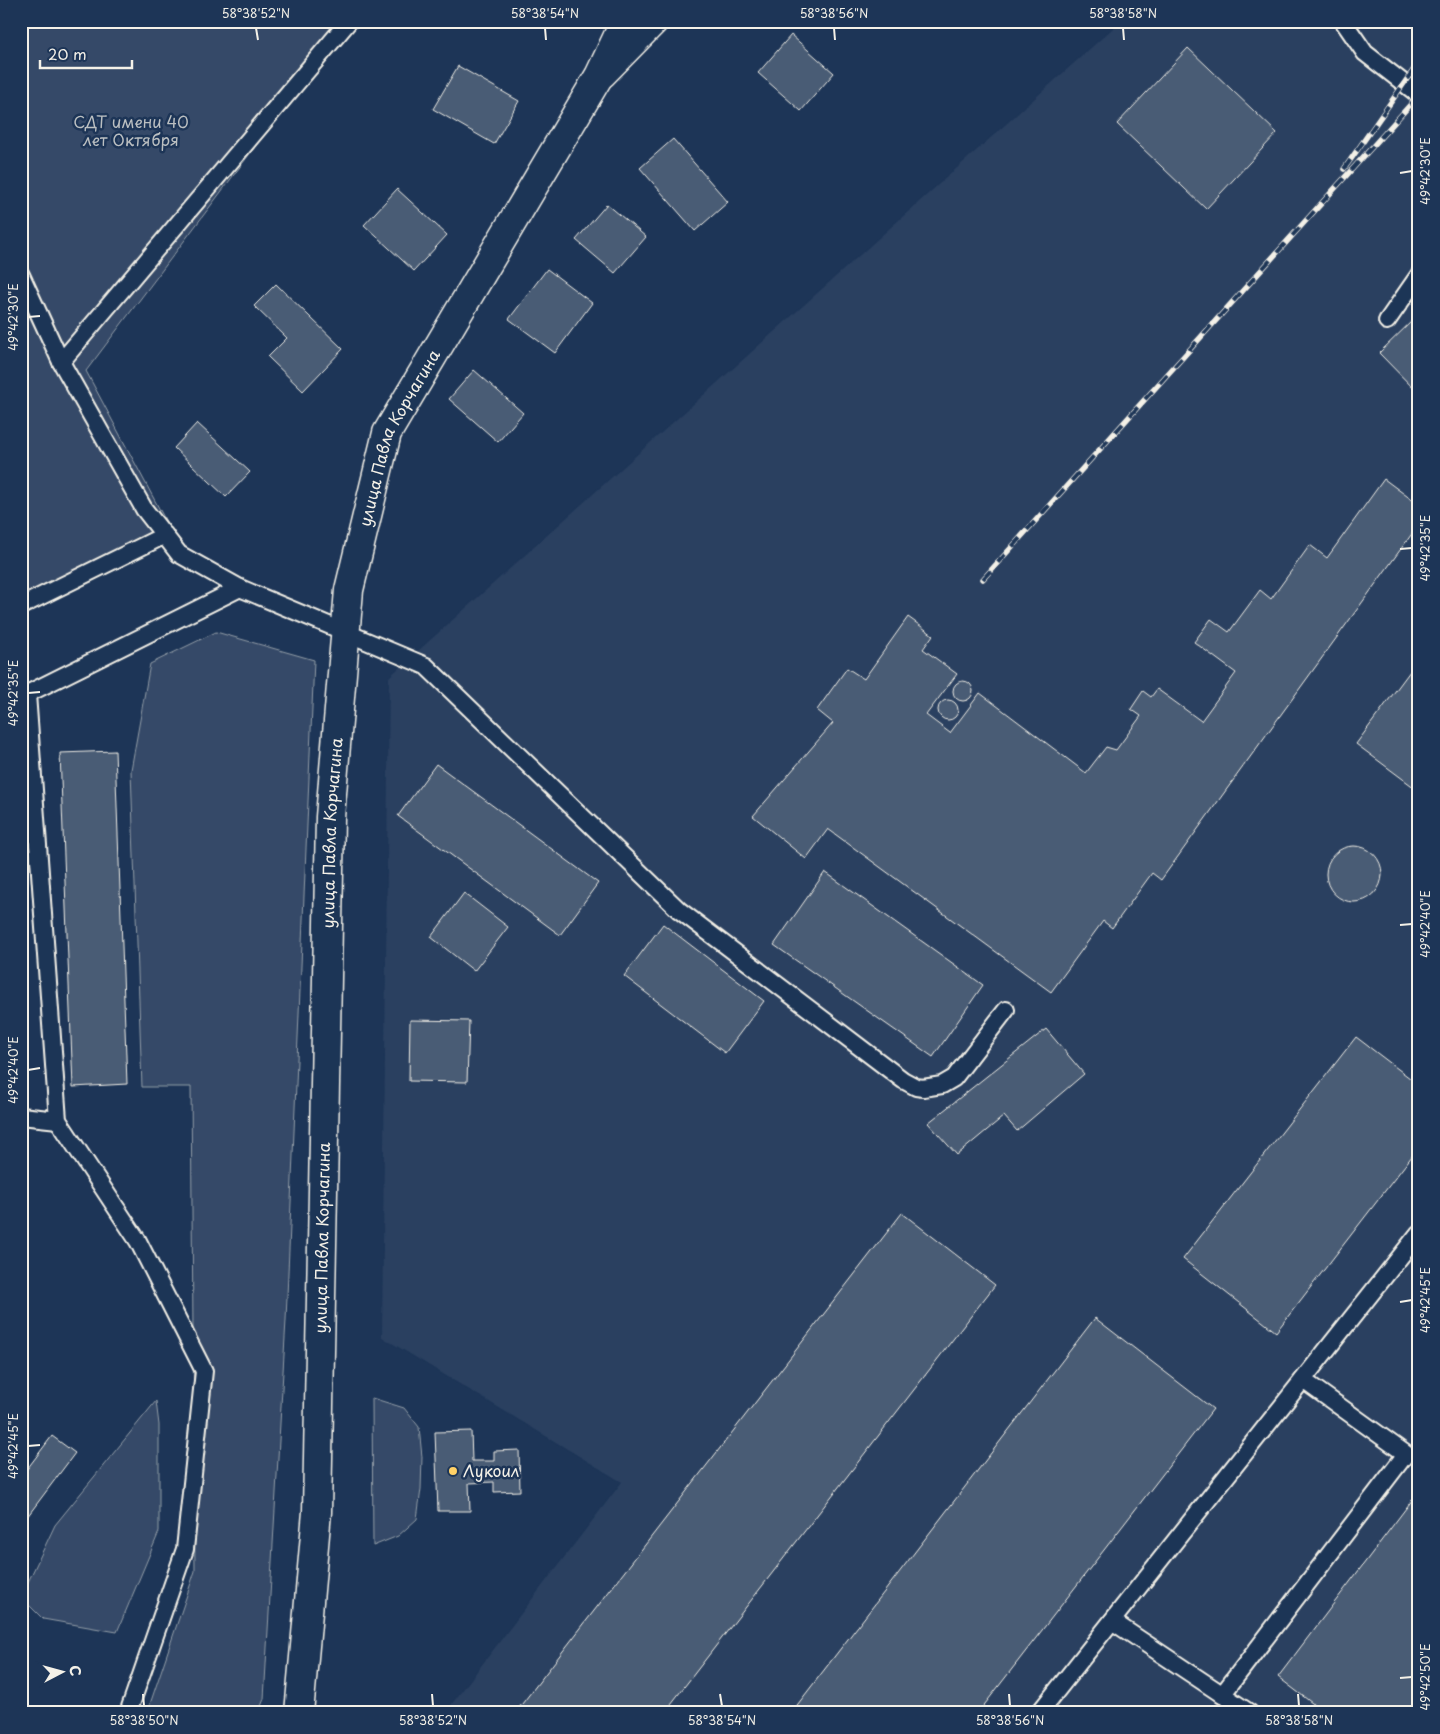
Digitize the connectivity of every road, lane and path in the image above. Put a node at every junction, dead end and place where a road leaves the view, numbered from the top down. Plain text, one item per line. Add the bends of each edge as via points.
1 (349, 21) edge
2 (625, 21) edge
3 (654, 21) edge
4 (1343, 21) edge
5 (599, 76) junction
6 (1419, 95) edge
7 (1419, 274) edge
8 (21, 275) edge
9 (1387, 321) dead end
10 (61, 362) junction
11 (165, 535) junction
12 (240, 588) junction
13 (21, 606) edge
14 (345, 633) junction
15 (24, 695) edge
16 (1006, 1010) dead end
17 (21, 1116) edge
18 (58, 1120) junction
19 (1419, 1233) edge
20 (1302, 1380) junction
21 (1112, 1621) junction
22 (1222, 1695) junction
23 (128, 1713) edge
24 (299, 1713) edge
25 (1039, 1713) edge
26 (1250, 1713) edge

1 - 10 lane
2 - 5 main road, улица Павла Корчагина
3 - 5 main road
4 - 6 lane via 1365,53
5 - 14 main road, улица Павла Корчагина via 388,433 349,590
7 - 9 lane
8 - 10 lane
10 - 11 lane via 144,509
11 - 12 lane via 179,554
11 - 13 lane
12 - 14 lane
12 - 15 lane
14 - 16 lane via 426,666 679,910 903,1080 916,1087 934,1088 954,1078
14 - 24 main road, улица Павла Корчагина via 330,817 317,1512
15 - 18 lane
17 - 18 lane
18 - 23 lane via 138,1241 204,1370 185,1549
19 - 20 lane
20 - 21 lane
20 - 22 lane via 1406,1454
21 - 22 lane
21 - 25 lane
22 - 26 lane

